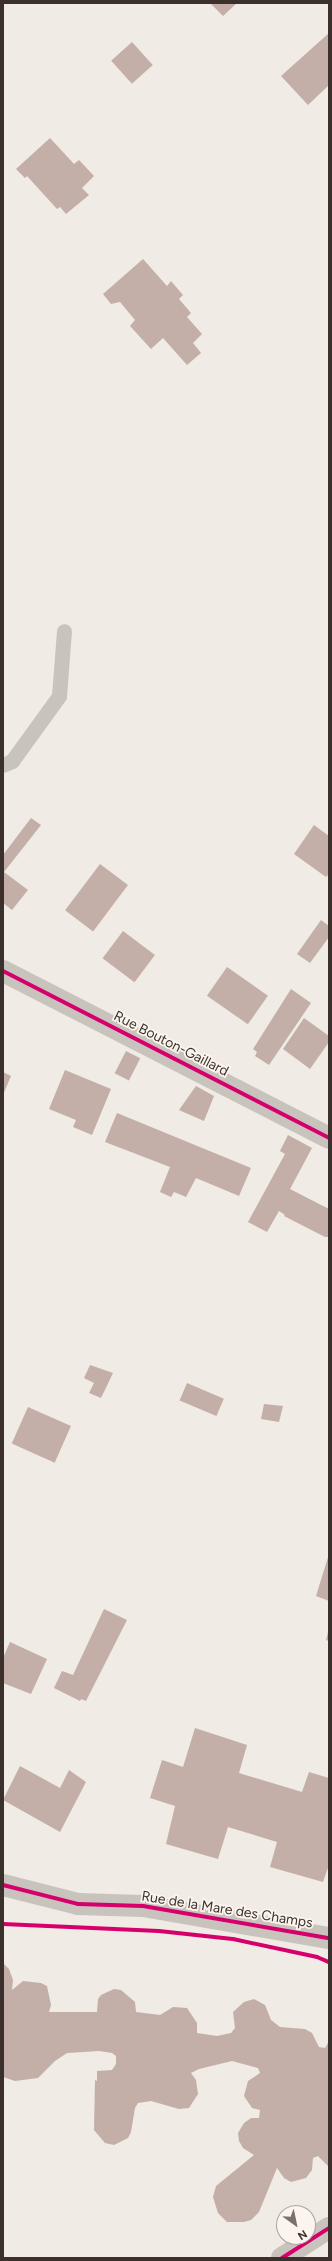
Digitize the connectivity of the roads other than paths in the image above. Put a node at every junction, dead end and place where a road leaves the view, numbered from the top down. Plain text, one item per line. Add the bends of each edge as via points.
1 (64, 631) dead end
2 (3, 765) edge
3 (3, 970) edge
4 (329, 1138) edge
5 (3, 1885) edge
6 (329, 1938) edge
7 (329, 2228) edge
8 (282, 2258) edge

1 - 2 lane via 59,696 12,761
3 - 4 street, Rue Bouton-Gaillard
5 - 6 street, Rue de la Mare des Champs via 78,1904 143,1906
7 - 8 street

